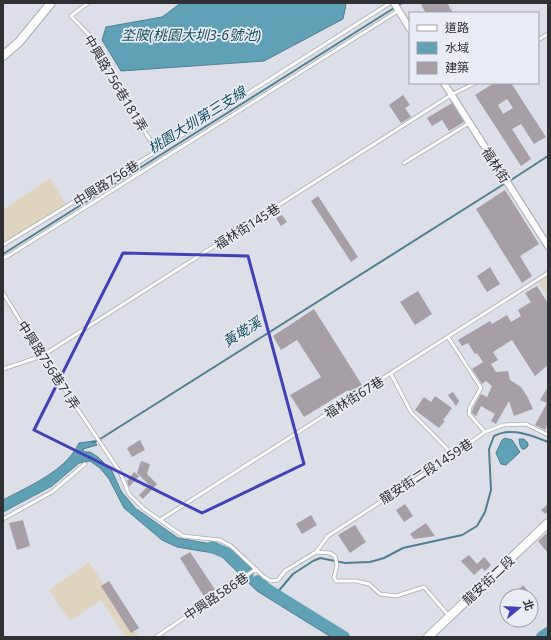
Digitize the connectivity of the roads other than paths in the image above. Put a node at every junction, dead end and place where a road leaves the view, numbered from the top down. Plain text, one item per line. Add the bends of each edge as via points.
1 (51, 3) edge
2 (88, 3) edge
3 (390, 3) edge
4 (394, 3) edge
5 (398, 11) junction
6 (409, 28) edge
7 (548, 34) edge
8 (539, 39) edge
9 (3, 56) edge
10 (445, 84) edge
11 (473, 84) edge
12 (451, 96) junction
13 (469, 123) junction
14 (157, 151) junction
15 (404, 163) dead end
16 (3, 245) edge
17 (548, 246) edge
18 (3, 258) edge
19 (548, 273) edge
20 (3, 293) edge
21 (448, 337) junction
22 (42, 356) junction
23 (3, 369) edge
24 (391, 374) junction
25 (485, 432) junction
26 (548, 434) edge
27 (453, 455) junction
28 (85, 464) dead end
29 (3, 519) edge
30 (160, 520) junction
31 (548, 523) edge
32 (316, 552) junction
33 (256, 570) junction
34 (449, 616) junction
35 (156, 637) edge
36 (428, 637) edge

1 - 9 street
2 - 14 lane, 中興路756巷181弄 via 71,16 88,34 107,72
3 - 14 lane, 中興路756巷
4 - 5 street
5 - 6 street
5 - 18 lane
7 - 8 lane
10 - 12 street, 福林街
11 - 12 lane, 福林街145巷
12 - 13 street, 福林街
12 - 22 lane, 福林街145巷
13 - 15 lane
13 - 17 street, 福林街
14 - 16 lane, 中興路756巷
19 - 21 lane, 福林街67巷
20 - 22 lane, 中興路756巷71弄
21 - 24 lane, 福林街67巷
21 - 25 lane via 481,388 470,406 469,414
22 - 23 lane, 福林街145巷
22 - 30 lane, 中興路756巷71弄 via 120,472 129,494
24 - 27 lane via 410,412
24 - 30 lane, 福林街67巷
25 - 26 lane, 龍安街二段1459巷 via 503,425 526,424
25 - 27 lane, 龍安街二段1459巷
27 - 32 lane, 龍安街二段1459巷 via 328,536
28 - 29 lane via 52,492
30 - 33 lane, 中興路756巷71弄 via 184,536 220,540 231,546
31 - 34 street, 龍安街二段
32 - 33 lane, 中興路756巷71弄 via 286,571 278,580 271,581
32 - 34 lane via 335,556 336,581 369,584 380,594 396,596 424,587
33 - 35 lane, 中興路586巷
34 - 36 street, 龍安街二段

